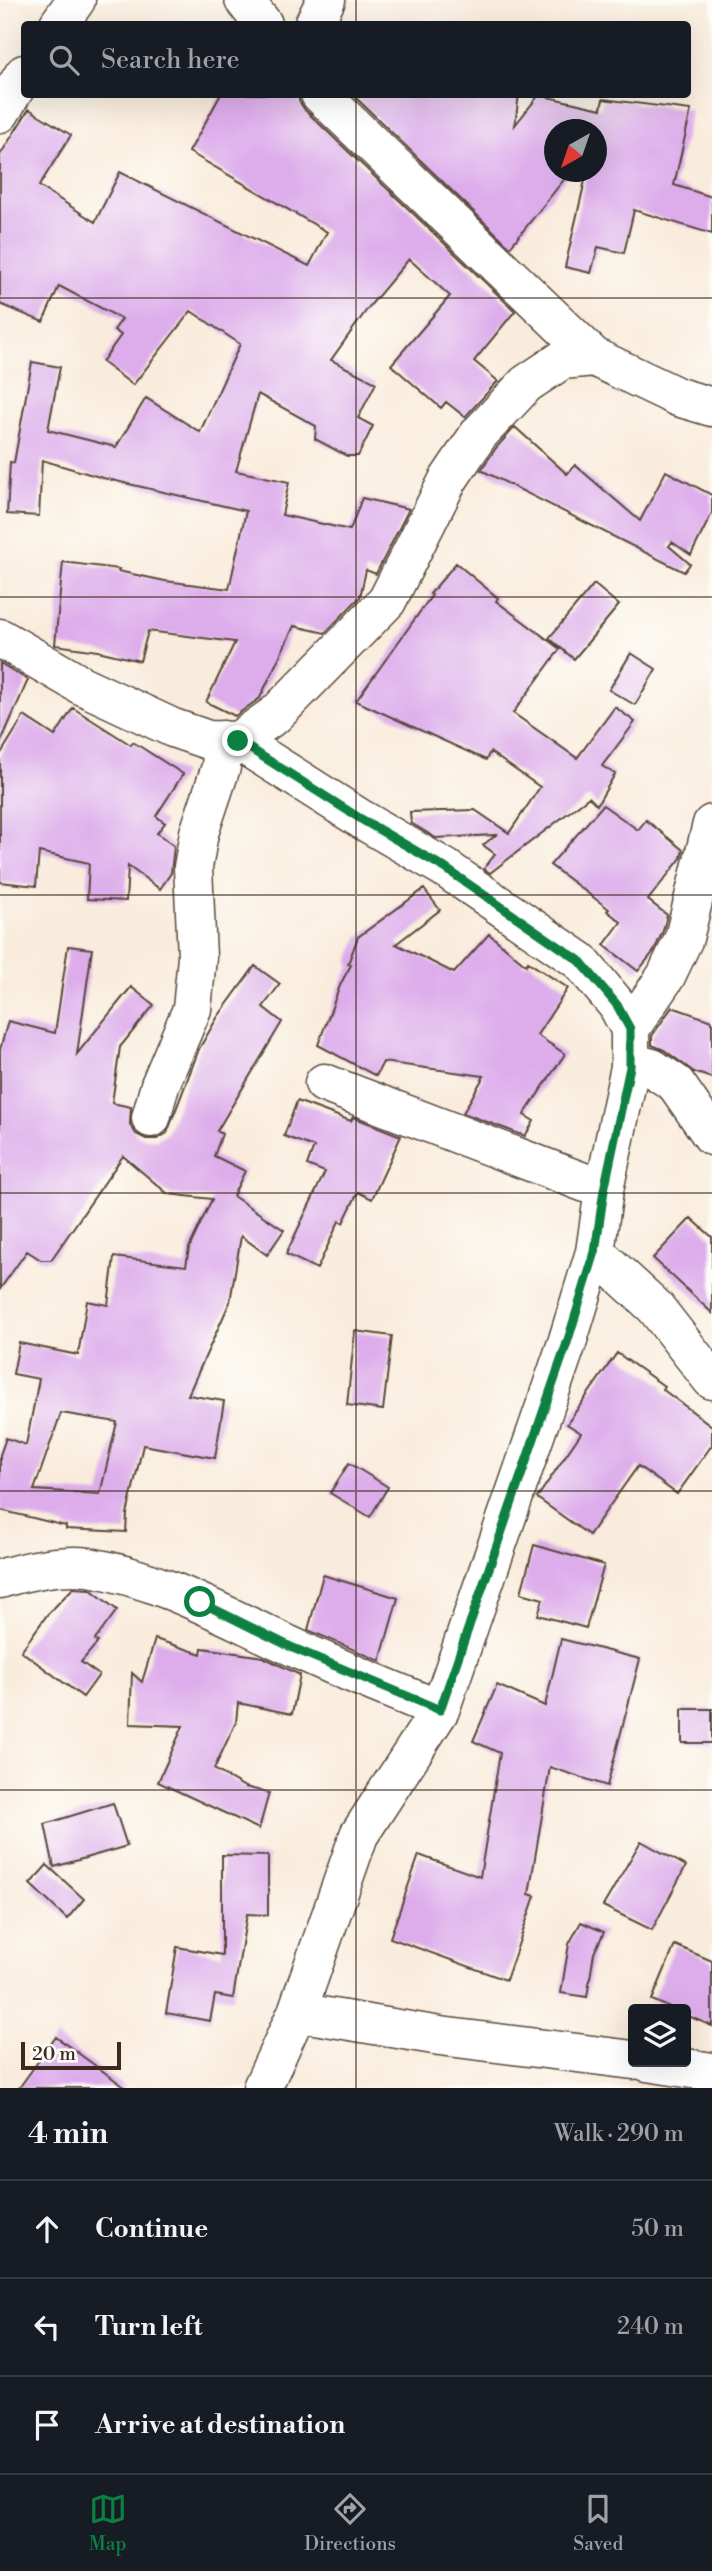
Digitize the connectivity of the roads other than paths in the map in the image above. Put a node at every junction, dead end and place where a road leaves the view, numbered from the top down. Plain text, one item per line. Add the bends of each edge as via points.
1 (75, 0) edge
2 (244, 0) edge
3 (326, 0) edge
4 (61, 21) edge
5 (261, 21) edge
6 (316, 21) edge
7 (21, 79) edge
8 (324, 98) edge
9 (0, 113) edge
10 (594, 357) junction
11 (712, 407) edge
12 (0, 638) edge
13 (230, 740) junction
14 (712, 824) edge
15 (630, 1045) junction
16 (324, 1083) dead end
17 (151, 1118) dead end
18 (712, 1136) edge
19 (604, 1190) junction
20 (595, 1252) junction
21 (712, 1381) edge
22 (0, 1579) edge
23 (440, 1710) junction
24 (297, 2012) junction
25 (628, 2059) edge
26 (683, 2067) edge
27 (712, 2071) edge
28 (262, 2088) edge

1 - 4 street
2 - 5 street
3 - 6 street
7 - 9 street
8 - 10 street
10 - 11 street via 678,397
10 - 13 street via 562,360 526,384 479,434 448,480 387,601 276,714
12 - 13 street via 81,685 173,728 208,740
13 - 15 street via 445,868 580,961 617,1005
13 - 17 street via 199,833 193,867 197,957 192,1009
14 - 15 street via 684,938
15 - 18 street via 676,1084
15 - 19 street
16 - 19 street
19 - 20 street
20 - 21 street via 655,1307
20 - 23 street
22 - 23 street via 26,1571 87,1567 135,1579 200,1602 293,1648
23 - 24 street via 359,1835
24 - 25 street
24 - 28 street
26 - 27 street

